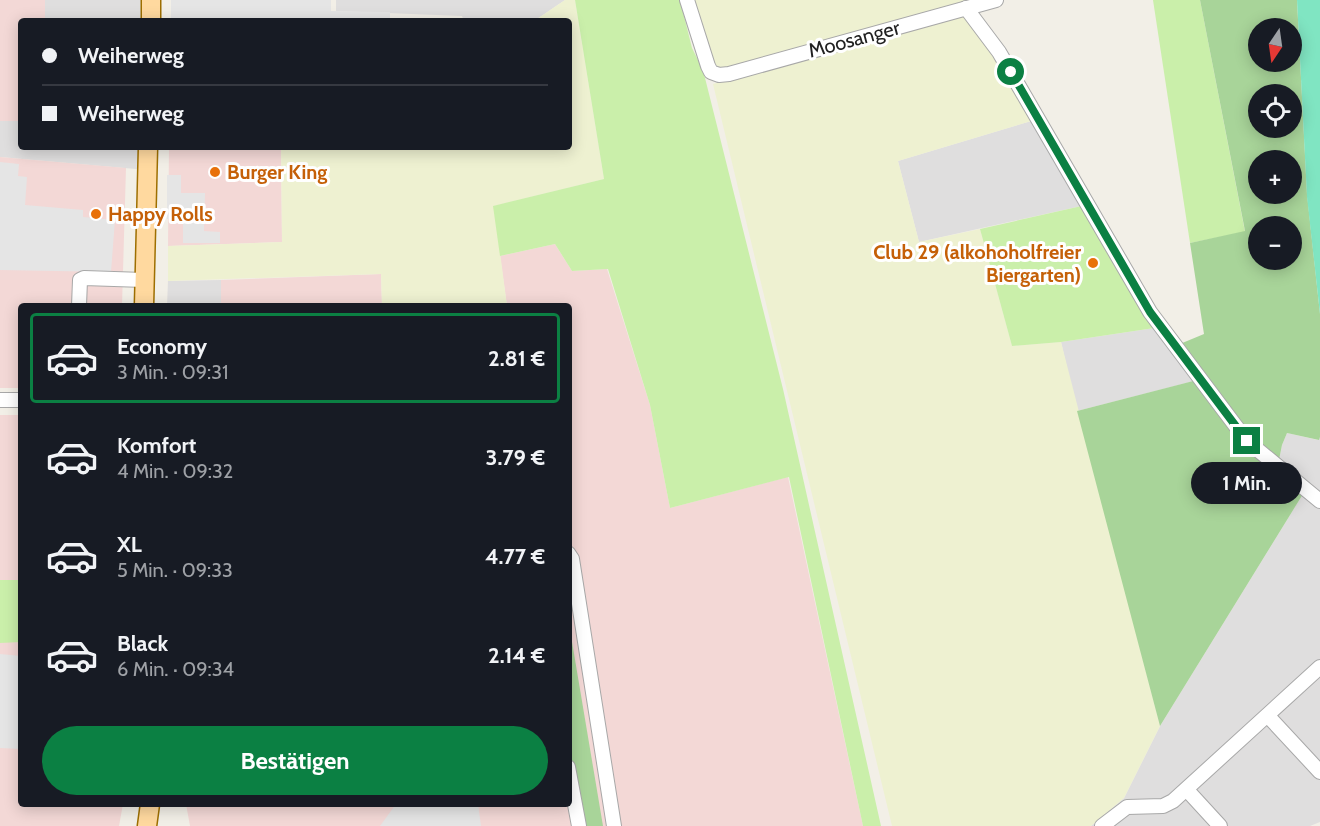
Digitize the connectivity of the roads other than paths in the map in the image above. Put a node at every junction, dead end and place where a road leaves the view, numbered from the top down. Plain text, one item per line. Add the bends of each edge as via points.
1 (151, 0) edge
2 (687, 0) edge
3 (996, 0) edge
4 (966, 8) junction
5 (151, 18) edge
6 (148, 150) edge
7 (144, 280) junction
8 (79, 303) edge
9 (144, 303) edge
10 (0, 400) edge
11 (18, 400) edge
12 (1320, 501) edge
13 (572, 560) edge
14 (1320, 667) edge
15 (1268, 716) junction
16 (1320, 772) edge
17 (572, 788) edge
18 (1187, 790) junction
19 (150, 807) edge
20 (147, 826) edge
21 (579, 826) edge
22 (614, 826) edge
23 (1102, 826) edge
24 (1220, 826) edge

1 - 5 main road
2 - 4 street, Moosanger via 711,72 719,75
3 - 4 street, Moosanger
4 - 12 street via 999,52 1150,312 1247,441
6 - 7 main road
7 - 8 street via 84,278 78,284
7 - 9 main road
10 - 11 street
13 - 22 street
14 - 15 street
15 - 16 street
15 - 18 street
17 - 21 street
18 - 23 street via 1163,806 1127,807
18 - 24 street
19 - 20 main road

